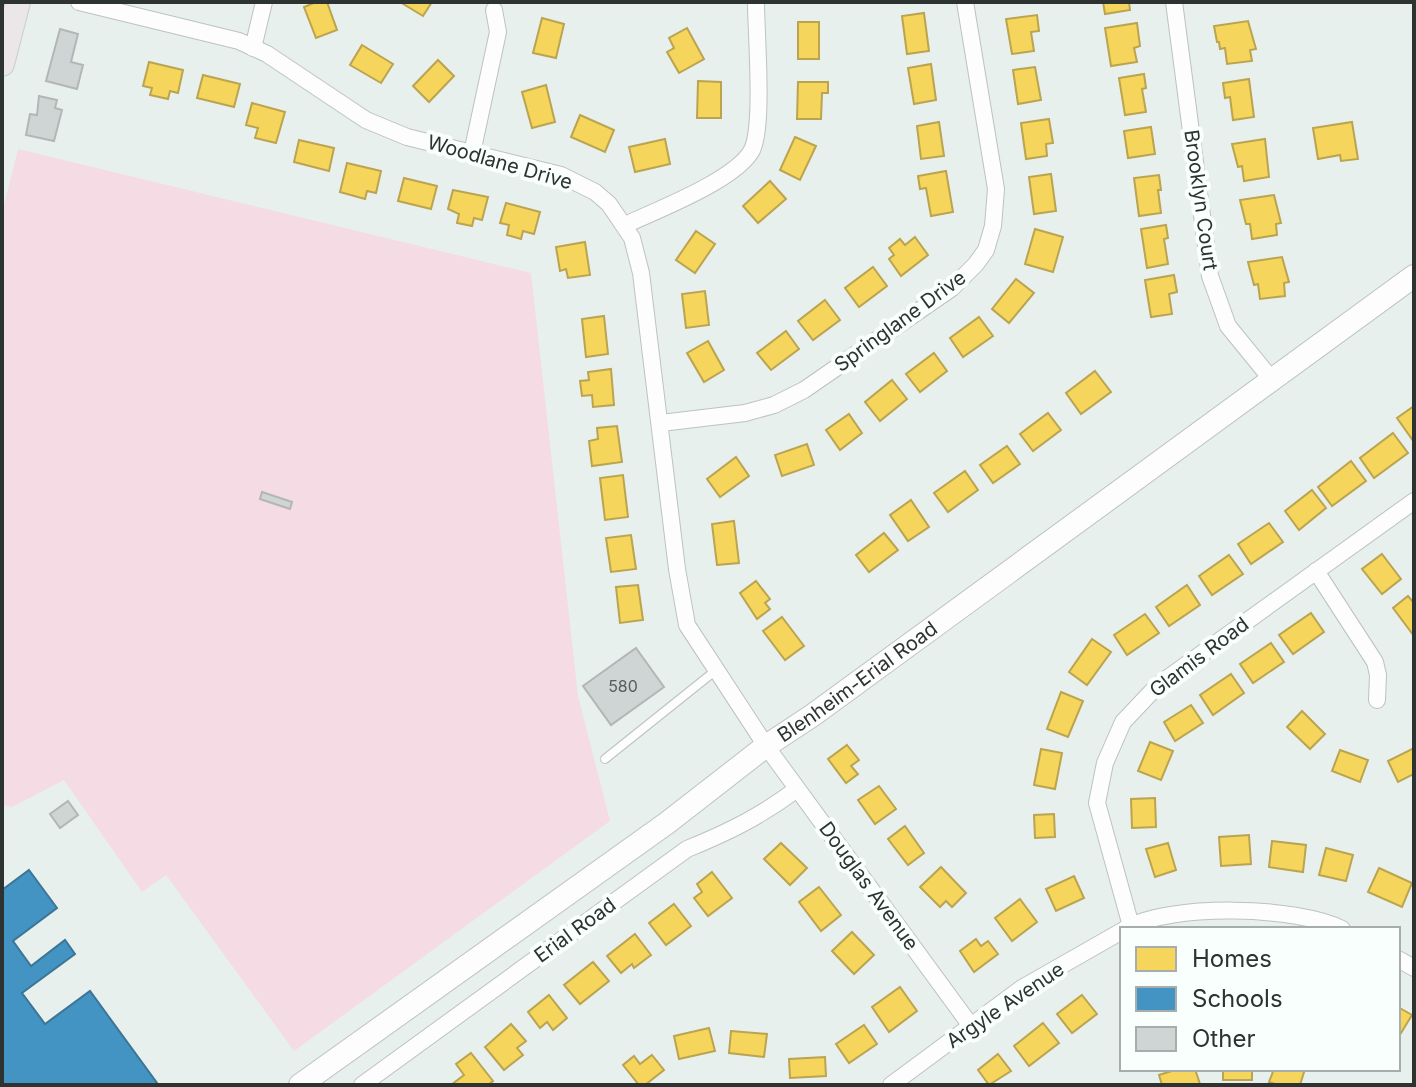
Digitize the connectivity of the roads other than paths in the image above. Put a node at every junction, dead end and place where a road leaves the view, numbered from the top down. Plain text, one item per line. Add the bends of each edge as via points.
1 (18, 2) edge
2 (79, 2) edge
3 (264, 2) edge
4 (756, 2) edge
5 (965, 2) edge
6 (1174, 2) edge
7 (494, 10) dead end
8 (253, 48) junction
9 (2, 64) edge
10 (472, 153) junction
11 (625, 225) junction
12 (1414, 276) edge
13 (1272, 380) junction
14 (661, 423) junction
15 (1414, 501) edge
16 (1316, 571) junction
17 (715, 671) junction
18 (1377, 700) dead end
19 (766, 746) junction
20 (605, 759) dead end
21 (797, 789) junction
22 (1126, 927) edge
23 (1129, 927) edge
24 (1335, 927) edge
25 (1120, 931) edge
26 (971, 1026) junction
27 (300, 1085) edge
28 (362, 1085) edge
29 (891, 1085) edge

1 - 9 main road
2 - 8 street, Woodlane Drive
3 - 8 street
4 - 11 street via 758,119 753,148 713,182
5 - 14 street, Springlane Drive via 996,189 993,226 976,264 952,288 804,390 745,413
6 - 13 street, Brooklyn Court via 1210,276 1228,326
7 - 10 street via 498,32
8 - 10 street, Woodlane Drive via 366,120 407,137
10 - 11 street, Woodlane Drive via 561,175 595,192
11 - 14 street, Woodlane Drive via 641,273
12 - 13 main road, Blenheim-Erial Road
13 - 19 main road, Blenheim-Erial Road
14 - 17 street, Woodlane Drive via 687,625
15 - 16 street, Glamis Road
16 - 18 street via 1375,662
16 - 22 street, Glamis Road via 1158,685 1123,722 1105,763 1097,803
17 - 19 street, Woodlane Drive
17 - 20 lane
19 - 21 street, Douglas Avenue
19 - 27 main road, Blenheim-Erial Road via 667,823
21 - 26 street, Douglas Avenue
21 - 28 street, Erial Road via 739,827 687,849
23 - 24 street, Argyle Avenue via 1167,915 1217,910 1292,915
25 - 26 street, Argyle Avenue via 1022,988
26 - 29 street, Argyle Avenue

